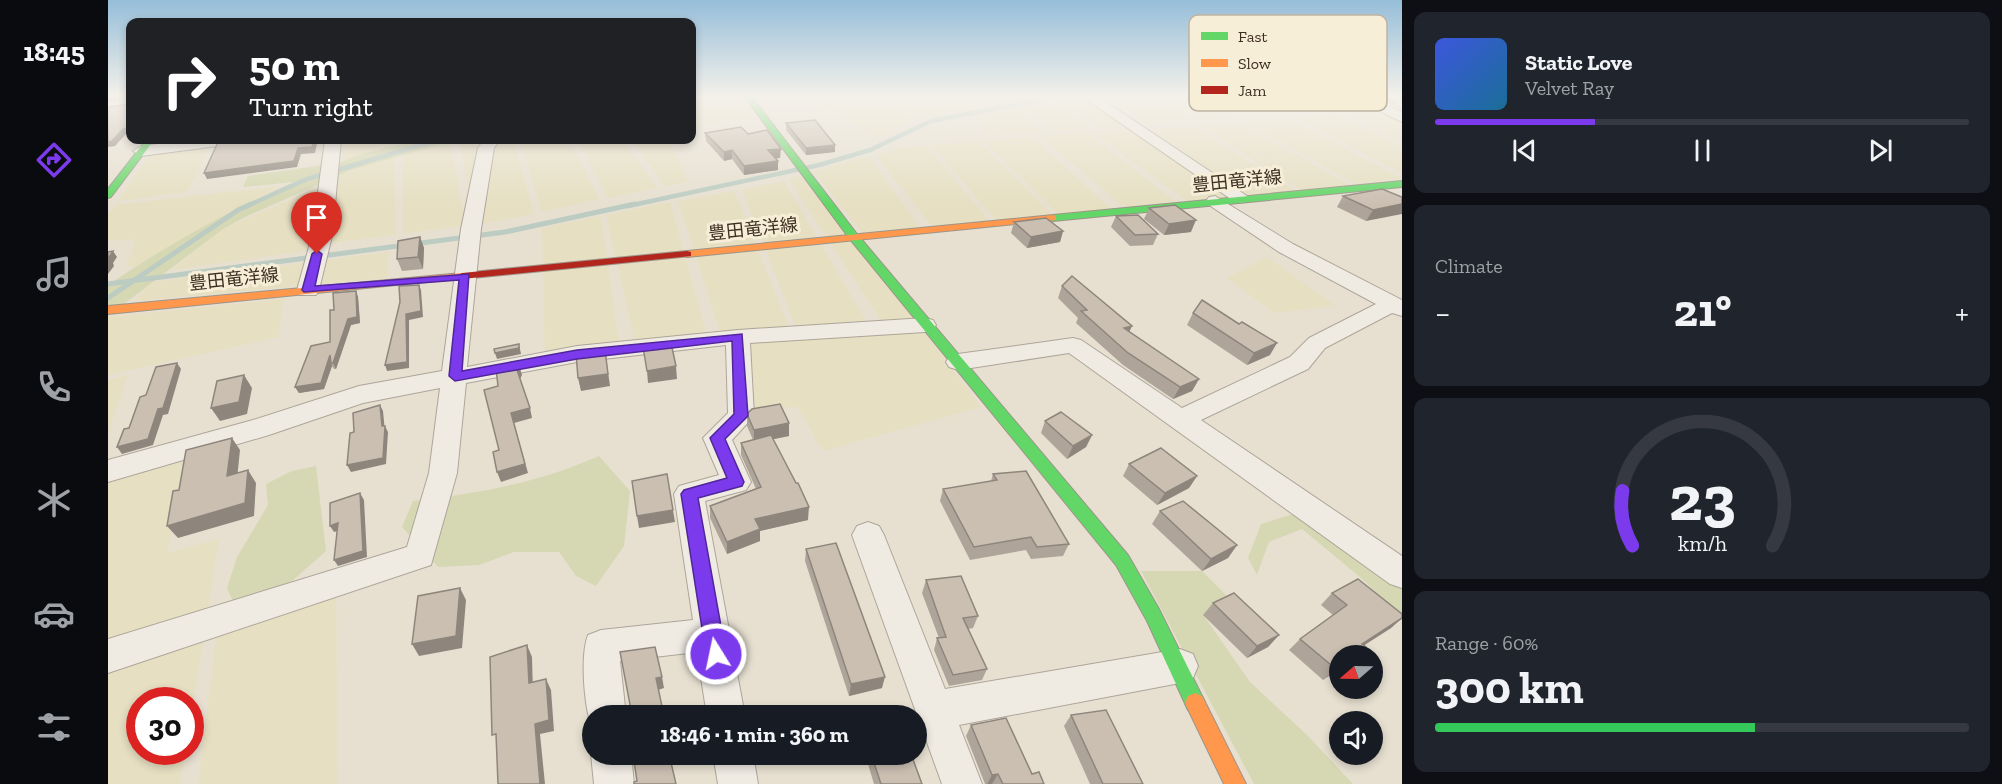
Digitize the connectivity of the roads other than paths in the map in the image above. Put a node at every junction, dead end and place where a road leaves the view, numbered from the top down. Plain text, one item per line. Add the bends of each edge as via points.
1 (775, 133) edge
2 (1143, 133) edge
3 (161, 144) edge
4 (333, 144) edge
5 (489, 144) edge
6 (145, 145) edge
7 (1402, 184) edge
8 (108, 195) edge
9 (1241, 198) junction
10 (1215, 201) junction
11 (853, 236) junction
12 (465, 276) junction
13 (308, 290) junction
14 (1397, 306) edge
15 (108, 310) edge
16 (925, 325) junction
17 (738, 336) junction
18 (958, 362) junction
19 (455, 376) junction
20 (1179, 420) junction
21 (108, 471) edge
22 (868, 535) dead end
23 (1402, 574) edge
24 (712, 634) junction
25 (108, 656) edge
26 (1180, 666) junction
27 (607, 705) edge
28 (724, 705) edge
29 (935, 710) junction
30 (612, 765) edge
31 (735, 765) edge
32 (614, 784) edge
33 (738, 784) edge
34 (963, 784) edge
35 (1235, 784) edge

1 - 11 main road
2 - 9 street
3 - 6 street
4 - 13 street via 322,236
5 - 12 street
6 - 8 main road
7 - 9 main road, 豊田竜洋線
9 - 10 main road, 豊田竜洋線
10 - 11 main road, 豊田竜洋線
10 - 14 street via 1286,248
11 - 12 main road, 豊田竜洋線
11 - 16 main road
12 - 13 main road, 豊田竜洋線
12 - 19 street
13 - 15 main road, 豊田竜洋線
14 - 20 street via 1317,343 1299,363
16 - 17 street
16 - 18 main road
17 - 19 street via 577,354
17 - 24 street via 741,416 717,438 736,482 689,494
18 - 20 street via 1073,345
18 - 26 main road via 1122,560
19 - 21 street via 359,395 259,429
19 - 25 street via 443,473 420,556
20 - 23 street
22 - 29 street
24 - 27 street via 601,647
24 - 28 street
26 - 29 street
26 - 35 main road
29 - 34 street
30 - 32 street
31 - 33 street

